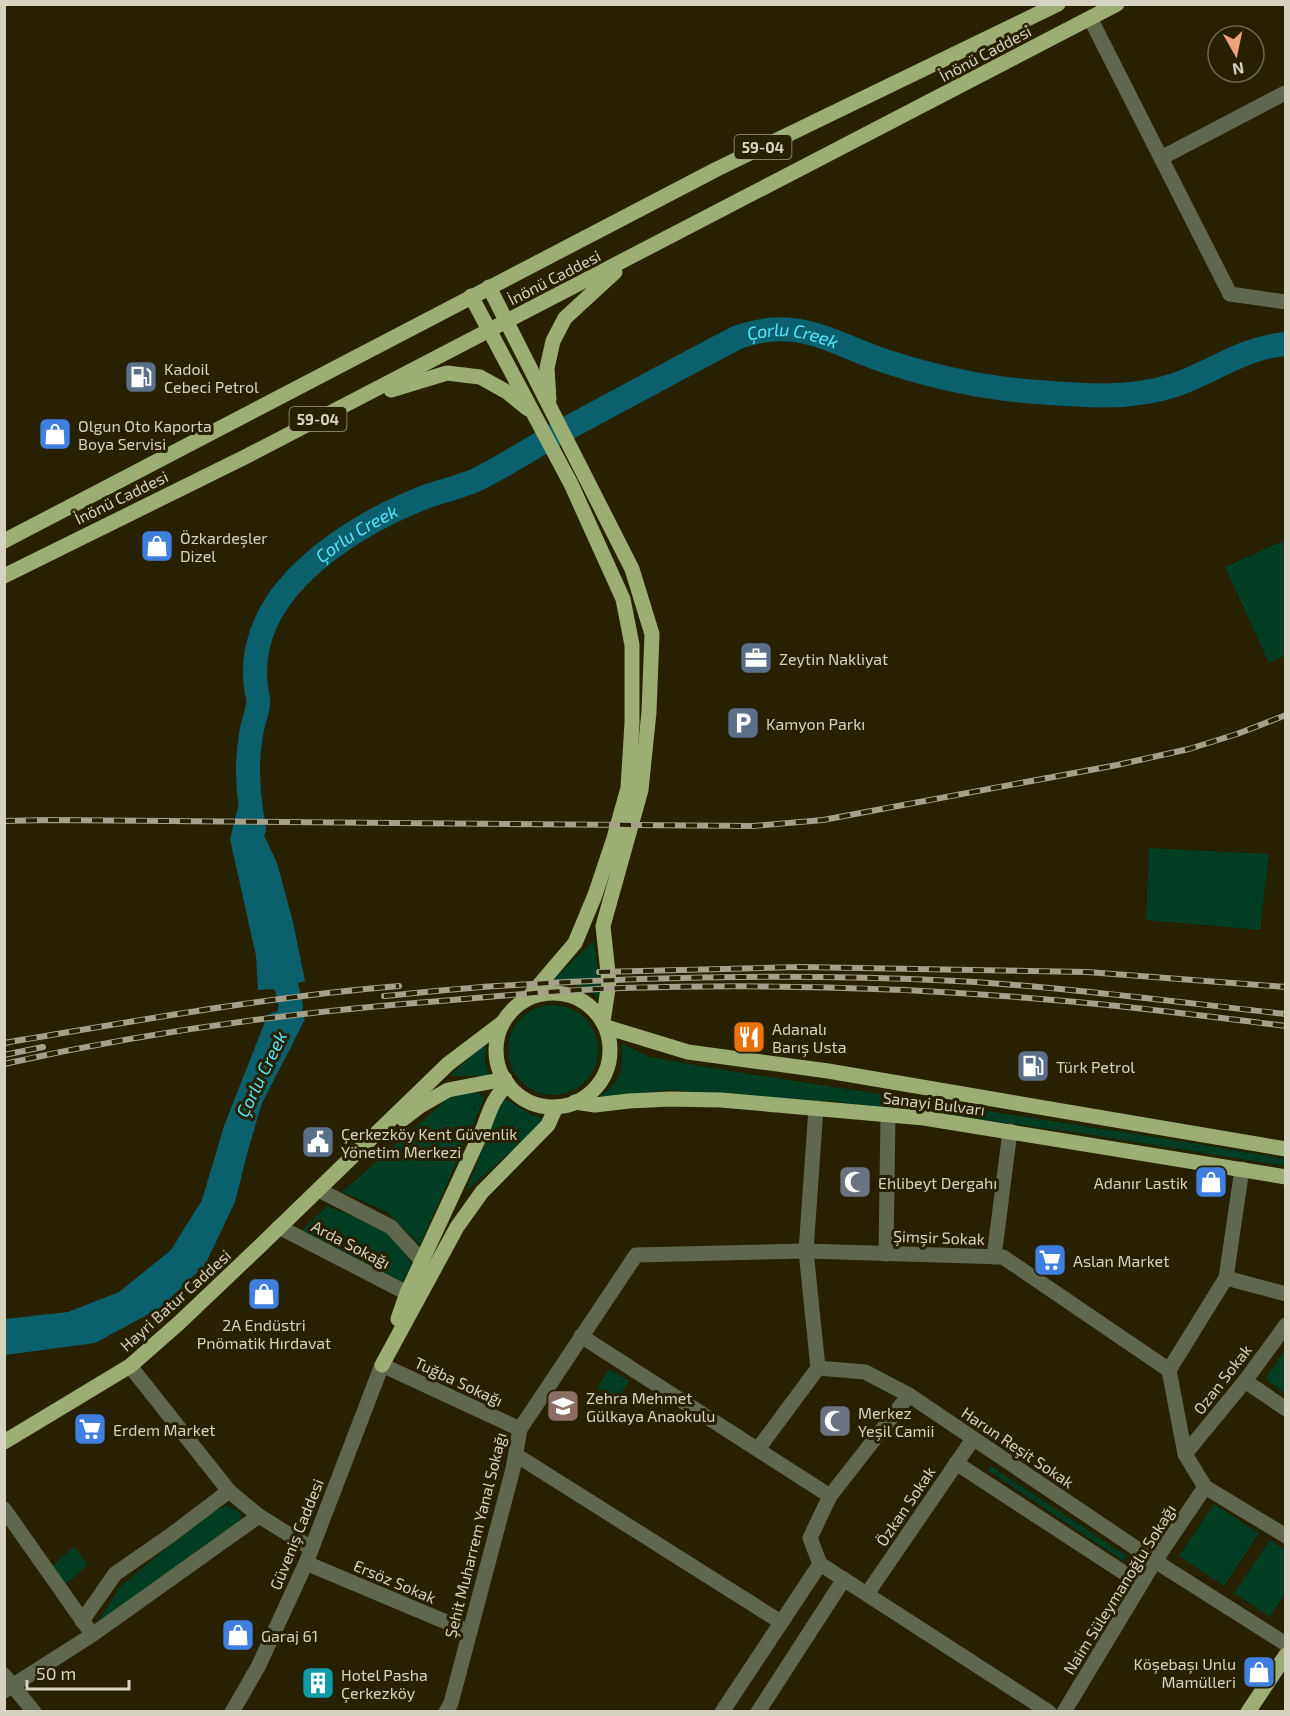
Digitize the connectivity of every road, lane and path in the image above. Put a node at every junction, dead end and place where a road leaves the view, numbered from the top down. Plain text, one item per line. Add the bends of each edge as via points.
1 (1058, 4) edge
2 (1117, 4) edge
3 (1090, 18) junction
4 (1285, 93) edge
5 (1161, 158) junction
6 (629, 259) junction
7 (489, 287) junction
8 (471, 296) junction
9 (1286, 302) edge
10 (507, 321) junction
11 (490, 330) junction
12 (353, 401) junction
13 (549, 406) junction
14 (534, 414) junction
15 (578, 481) junction
16 (4, 542) edge
17 (4, 576) edge
18 (528, 999) junction
19 (502, 1023) junction
20 (605, 1025) junction
21 (506, 1082) junction
22 (575, 1102) junction
23 (556, 1107) junction
24 (816, 1108) junction
25 (888, 1114) junction
26 (1010, 1131) junction
27 (1286, 1149) edge
28 (350, 1159) junction
29 (1242, 1169) junction
30 (1286, 1177) edge
31 (319, 1190) junction
32 (279, 1227) junction
33 (806, 1251) junction
34 (886, 1254) junction
35 (636, 1255) joint
36 (994, 1257) junction
37 (422, 1261) junction
38 (1226, 1278) junction
39 (407, 1293) junction
40 (1286, 1294) edge
41 (1286, 1325) edge
42 (581, 1336) junction
43 (382, 1365) junction
44 (130, 1366) junction
45 (818, 1368) junction
46 (1169, 1370) junction
47 (1245, 1382) junction
48 (909, 1395) junction
49 (1286, 1409) edge
50 (520, 1429) junction
51 (973, 1439) junction
52 (4, 1442) edge
53 (758, 1449) junction
54 (1185, 1454) junction
55 (516, 1455) junction
56 (956, 1463) junction
57 (1205, 1486) junction
58 (229, 1491) junction
59 (830, 1496) junction
60 (4, 1509) edge
61 (259, 1516) junction
62 (1286, 1536) edge
63 (311, 1548) junction
64 (1155, 1561) junction
65 (306, 1563) junction
66 (820, 1564) junction
67 (844, 1579) junction
68 (1141, 1584) junction
69 (867, 1594) junction
70 (82, 1621) junction
71 (781, 1622) junction
72 (470, 1632) junction
73 (92, 1635) junction
74 (1286, 1644) edge
75 (1286, 1654) edge
76 (7, 1684) edge
77 (28, 1709) edge
78 (453, 1709) edge
79 (728, 1710) edge
80 (232, 1712) edge
81 (758, 1712) edge
82 (1049, 1712) edge
83 (1064, 1712) edge
84 (1248, 1712) edge

1 - 7 main road, İnönü Caddesi / 59-04 via 717,169
2 - 3 main road, İnönü Caddesi / 59-04
3 - 5 street
3 - 6 main road, İnönü Caddesi / 59-04
4 - 5 street
5 - 9 street via 1230,294
6 - 10 main road, İnönü Caddesi / 59-04
6 - 13 main road via 566,318 553,341 548,368
7 - 8 main road, İnönü Caddesi / 59-04
7 - 10 main road
8 - 11 main road
8 - 16 main road, İnönü Caddesi / 59-04
10 - 11 main road, İnönü Caddesi / 59-04
10 - 13 main road
11 - 12 main road, İnönü Caddesi / 59-04
11 - 14 main road
12 - 14 main road via 447,373 480,376
12 - 17 main road, İnönü Caddesi / 59-04
13 - 15 main road
14 - 15 main road
15 - 18 main road via 623,599 632,645 628,788 595,895 575,943
15 - 20 main road via 632,569 652,634 641,790 603,926 609,982
18 - 19 main road via 512,1009
18 - 20 main road via 546,993 582,1000
19 - 21 main road via 496,1057
19 - 28 main road, Hayri Batur Caddesi via 448,1064
20 - 22 main road via 611,1046 609,1064 601,1081
20 - 27 main road, Sanayi Bulvarı via 688,1052 839,1073
21 - 23 main road via 524,1099
21 - 28 main road, Hayri Batur Caddesi via 448,1090 420,1106
21 - 37 main road, Güveniş Caddesi via 492,1101
22 - 23 main road
22 - 24 main road, Sanayi Bulvarı via 595,1105 721,1100
23 - 43 main road, Güveniş Caddesi via 548,1125 482,1192 457,1227
24 - 25 main road, Sanayi Bulvarı
24 - 33 street
25 - 26 main road, Sanayi Bulvarı
25 - 34 street
26 - 29 main road, Sanayi Bulvarı
26 - 36 street
28 - 31 main road, Hayri Batur Caddesi
29 - 30 main road, Sanayi Bulvarı
29 - 38 street
31 - 32 main road, Hayri Batur Caddesi
31 - 37 street via 391,1227
32 - 39 street, Arda Sokağı
32 - 44 main road, Hayri Batur Caddesi
33 - 34 street, Şimşir Sokak
33 - 35 street, Şimşir Sokak
33 - 45 street
34 - 36 street, Şimşir Sokak
35 - 42 street, Şehit Muharrem Yanal Sokağı
36 - 46 street, Şimşir Sokak via 1003,1257
37 - 39 main road, Güveniş Caddesi
38 - 40 street
38 - 46 street
39 - 43 main road, Güveniş Caddesi
41 - 47 street, Ozan Sokak
42 - 50 street, Şehit Muharrem Yanal Sokağı
42 - 53 street
43 - 50 street, Tuğba Sokağı
43 - 63 street, Güveniş Caddesi
44 - 52 main road, Hayri Batur Caddesi
44 - 58 street
45 - 48 street, Harun Reşit Sokak via 865,1372
45 - 53 street
46 - 54 street
47 - 49 street
47 - 54 street, Ozan Sokak
48 - 51 street, Harun Reşit Sokak
48 - 59 street
50 - 55 street, Şehit Muharrem Yanal Sokağı
51 - 56 street, Özkan Sokak
51 - 64 street, Harun Reşit Sokak
53 - 59 street
54 - 57 street
55 - 71 street
55 - 72 street, Şehit Muharrem Yanal Sokağı
56 - 68 street
56 - 69 street, Özkan Sokak
57 - 62 street
57 - 64 street, Naim Süleymanoğlu Sokağı
58 - 61 street
58 - 70 street via 115,1574
59 - 66 street via 810,1538
60 - 70 street
61 - 63 street
61 - 73 street
63 - 65 street, Güveniş Caddesi
64 - 68 street, Naim Süleymanoğlu Sokağı
64 - 74 street, Harun Reşit Sokak
65 - 72 street, Ersöz Sokak
65 - 80 street, Güveniş Caddesi via 258,1667
66 - 67 street
66 - 71 street
67 - 69 street
67 - 81 street
68 - 83 street, Naim Süleymanoğlu Sokağı
69 - 82 street
70 - 73 street
71 - 79 street
72 - 78 street, Şehit Muharrem Yanal Sokağı
73 - 76 street
75 - 84 main road
76 - 77 street

